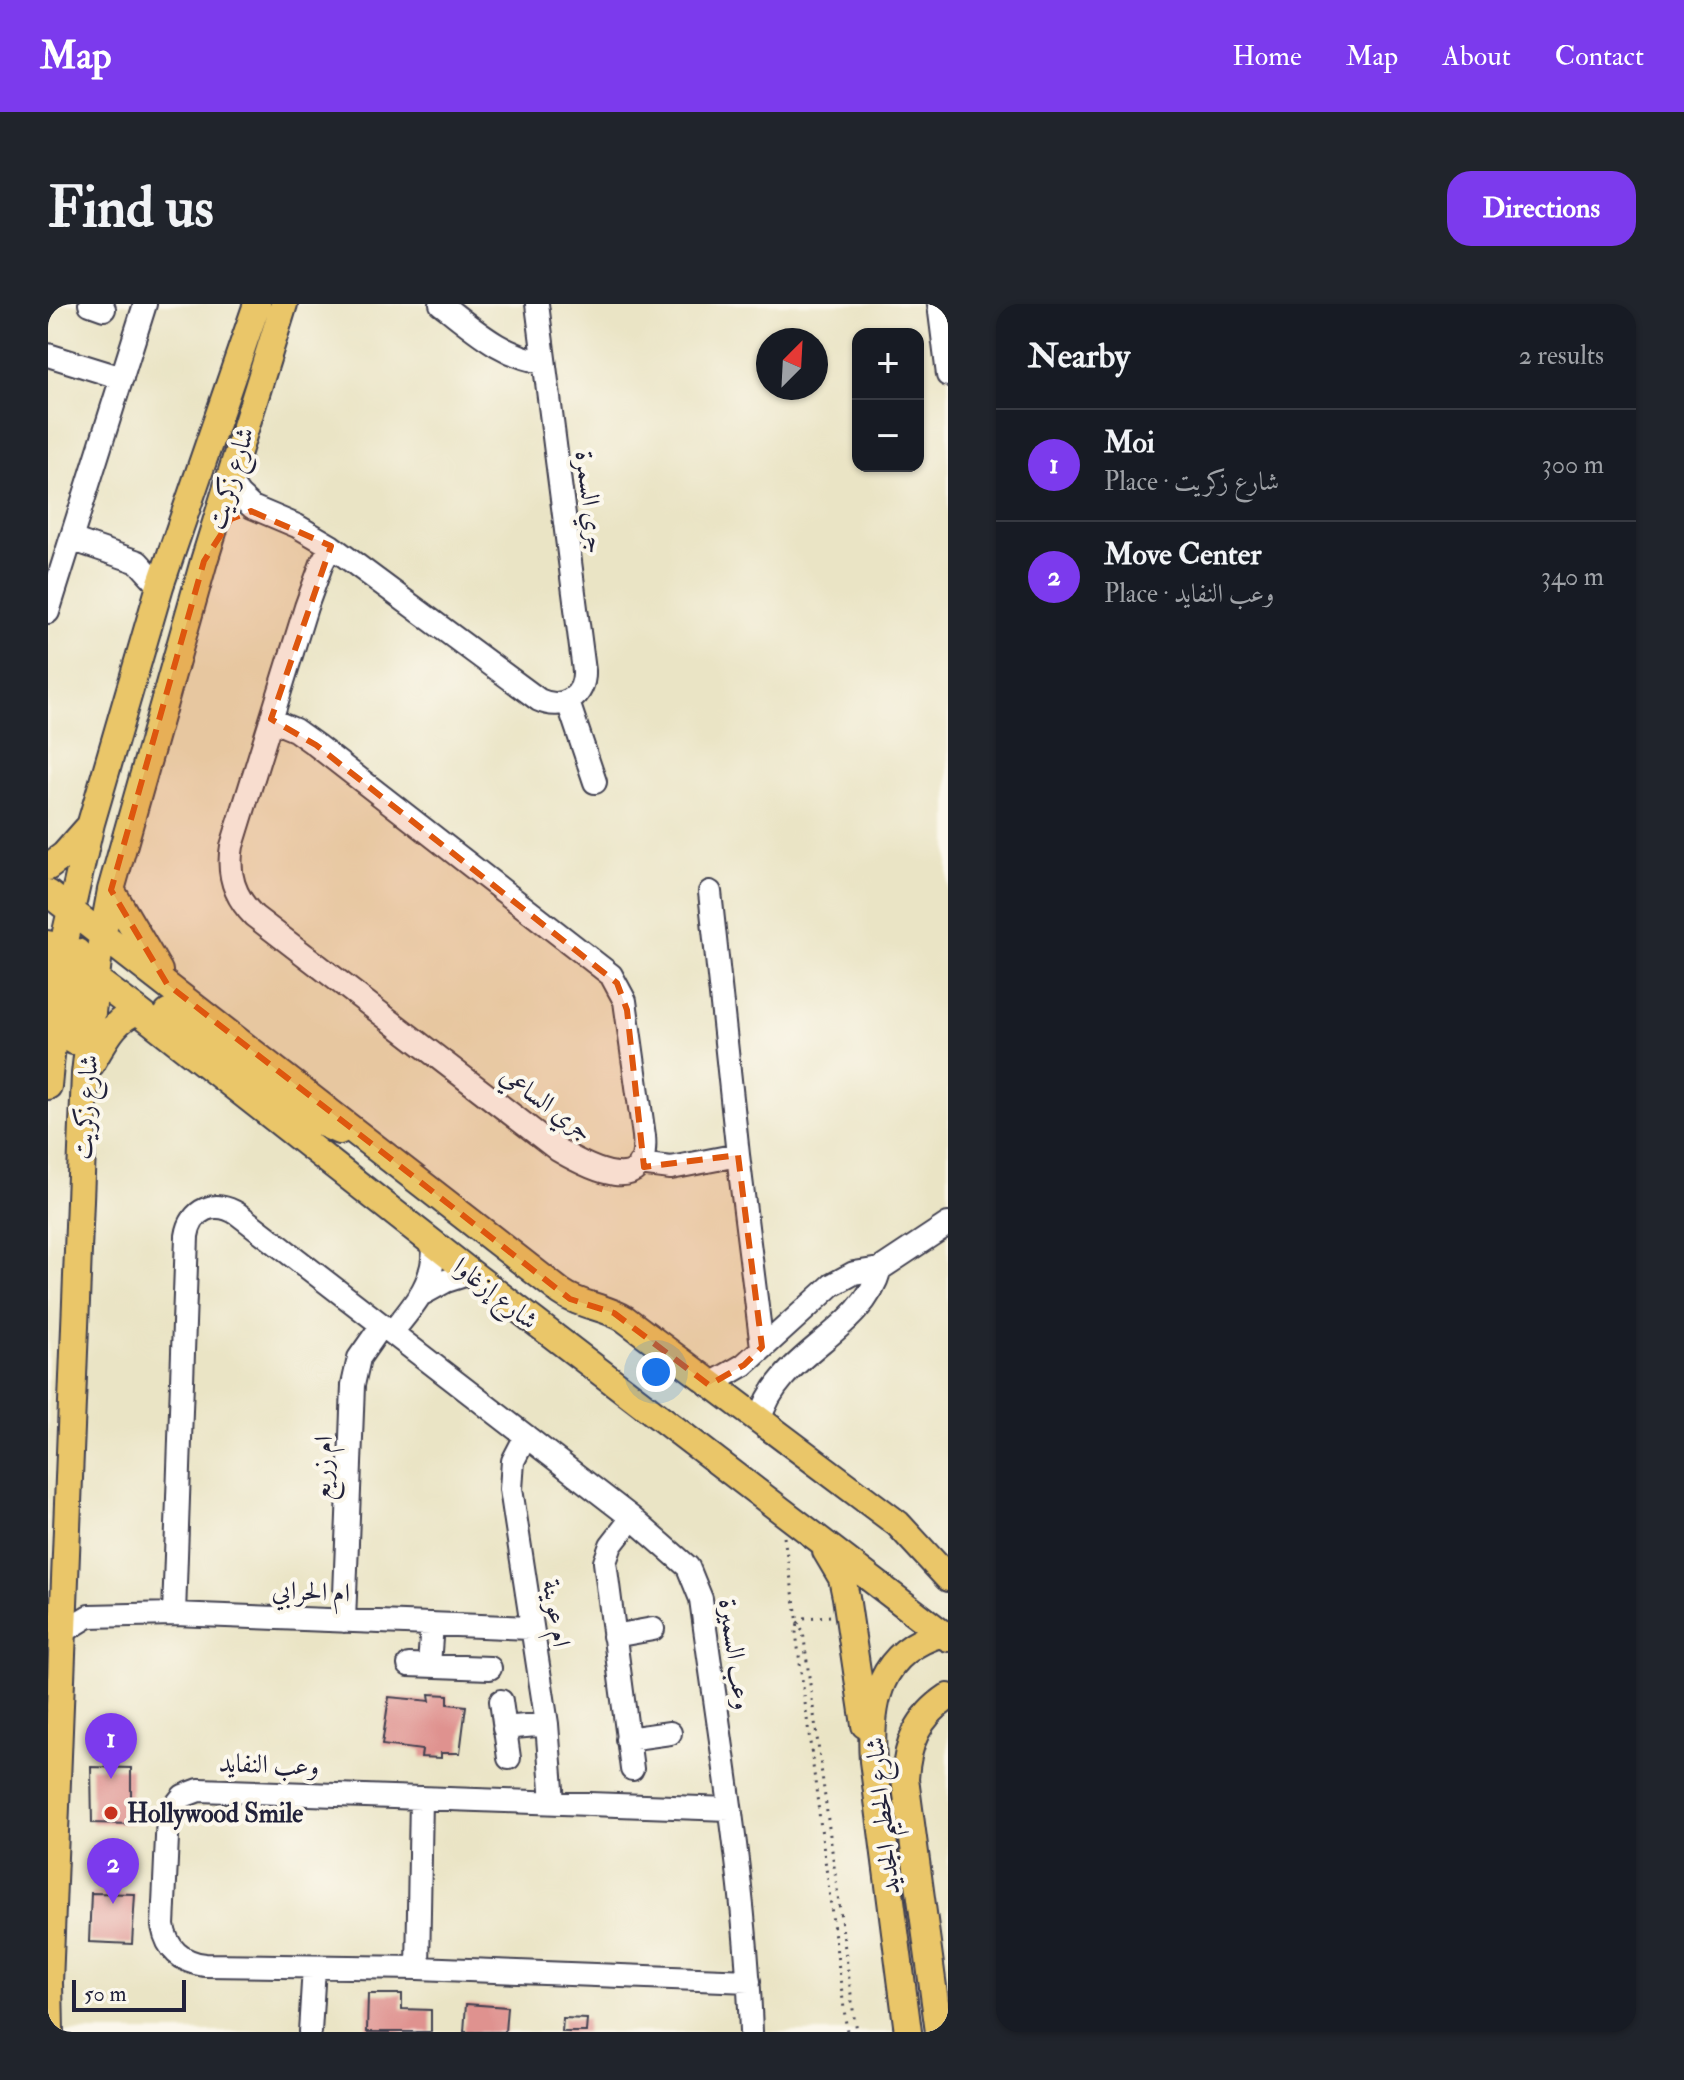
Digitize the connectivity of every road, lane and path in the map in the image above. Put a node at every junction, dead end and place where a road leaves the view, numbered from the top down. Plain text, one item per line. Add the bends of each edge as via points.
1 (145, 304) edge
2 (257, 304) edge
3 (284, 304) edge
4 (441, 304) edge
5 (537, 304) edge
6 (943, 308) edge
7 (48, 355) edge
8 (544, 362) junction
9 (948, 375) edge
10 (122, 378) junction
11 (228, 480) junction
12 (261, 512) junction
13 (71, 539) junction
14 (331, 546) junction
15 (172, 554) junction
16 (204, 561) junction
17 (138, 562) junction
18 (160, 586) junction
19 (48, 612) edge
20 (134, 671) junction
21 (568, 702) junction
22 (271, 720) junction
23 (595, 782) dead end
24 (91, 823) junction
25 (48, 867) edge
26 (111, 890) junction
27 (710, 892) dead end
28 (48, 893) edge
29 (77, 943) edge
30 (167, 984) junction
31 (52, 995) edge
32 (138, 1011) junction
33 (85, 1074) junction
34 (48, 1086) edge
35 (362, 1137) junction
36 (738, 1155) junction
37 (639, 1164) junction
38 (948, 1224) edge
39 (434, 1244) junction
40 (880, 1269) junction
41 (471, 1273) junction
42 (76, 1279) junction
43 (424, 1293) junction
44 (387, 1328) junction
45 (762, 1347) junction
46 (709, 1385) junction
47 (760, 1420) junction
48 (526, 1436) junction
49 (779, 1509) junction
50 (632, 1518) junction
51 (819, 1541) junction
52 (948, 1578) edge
53 (64, 1597) junction
54 (174, 1614) junction
55 (838, 1615) dead end
56 (89, 1616) junction
57 (344, 1621) junction
58 (798, 1623) junction
59 (432, 1624) junction
60 (531, 1628) junction
61 (653, 1629) dead end
62 (63, 1632) junction
63 (946, 1635) edge
64 (614, 1636) junction
65 (490, 1668) dead end
66 (948, 1697) edge
67 (501, 1701) dead end
68 (547, 1724) junction
69 (504, 1728) junction
70 (670, 1733) dead end
71 (627, 1739) junction
72 (509, 1758) dead end
73 (873, 1761) junction
74 (632, 1769) dead end
75 (421, 1798) junction
76 (553, 1802) junction
77 (729, 1809) junction
78 (314, 1967) junction
79 (418, 1968) junction
80 (749, 1981) junction
81 (53, 2028) edge
82 (310, 2032) edge
83 (751, 2032) edge
84 (847, 2032) edge
85 (856, 2032) edge
86 (908, 2032) edge
87 (939, 2032) edge

1 - 10 street
2 - 15 main road, شارع زكريت
3 - 11 main road, شارع زكريت
4 - 8 street via 503,350
5 - 8 street, جري السمرة
6 - 9 street
7 - 10 street
8 - 21 street, جري السمرة via 584,671 583,686
10 - 13 street
11 - 12 street
11 - 16 main road, شارع زكريت
12 - 14 street
12 - 16 street via 231,519
13 - 17 street
13 - 19 street
14 - 21 street via 539,700 553,705
14 - 22 street, جري الساعي via 313,585
15 - 17 street
15 - 18 main road, شارع زكريت
16 - 26 main road, شارع زكريت
17 - 18 street
18 - 20 main road, شارع زكريت
20 - 24 main road, شارع زكريت
20 - 29 main road via 134,720
21 - 23 street
22 - 37 street via 316,745 611,975 627,1010 645,1145
22 - 37 street, جري الساعي via 230,857 231,879 247,908 558,1150 610,1175 629,1173
24 - 25 main road
24 - 29 main road, شارع زكريت
26 - 29 main road, شارع زكريت
26 - 30 main road
27 - 36 street
28 - 29 main road, شارع إزغاوا
29 - 30 main road, شارع إزغاوا
29 - 31 main road, شارع زكريت
29 - 32 main road, شارع إزغاوا
29 - 33 main road, شارع زكريت
29 - 35 main road via 306,1116
29 - 42 main road via 59,1239 65,1264
30 - 35 main road, شارع إزغاوا
31 - 34 main road, شارع زكريت
32 - 33 main road via 115,1026
32 - 39 main road, شارع إزغاوا
33 - 42 main road, شارع زكريت
35 - 46 main road, شارع إزغاوا via 570,1299 614,1313
36 - 37 street, جري الساعي via 671,1168
36 - 45 street
38 - 40 street
39 - 41 main road, شارع إزغاوا
39 - 43 street
40 - 45 street via 854,1273 832,1285
40 - 47 street via 863,1302 773,1387
41 - 43 street
41 - 49 main road, شارع إزغاوا
42 - 53 main road, شارع زكريت
43 - 44 street
44 - 48 street, وعب السميرة
44 - 54 street, وعب السميرة via 231,1209 205,1208 192,1220 187,1236
44 - 57 street, ام زريع via 366,1345 353,1385
45 - 46 street via 733,1373
46 - 47 main road, شارع إزغاوا
47 - 52 main road, شارع إزغاوا via 898,1524
48 - 50 street, وعب السميرة
48 - 60 street, ام عوينة via 510,1478
49 - 51 main road, شارع إزغاوا
49 - 58 path
50 - 64 street via 605,1562
50 - 77 street, وعب السميرة via 680,1558 698,1588
51 - 63 main road, شارع إزغاوا
51 - 73 main road via 842,1578
53 - 56 street
53 - 62 main road, شارع زكريت
54 - 56 street, ام الحرابي
54 - 57 street, ام الحرابي
55 - 58 path
56 - 62 street
57 - 59 street, ام الحرابي
58 - 84 path
58 - 85 path via 803,1629
59 - 60 street, ام الحرابي
59 - 65 street via 419,1665
60 - 68 street, ام عوينة
61 - 64 street
62 - 81 main road, شارع زكريت via 49,1983
63 - 73 main road, شارع الحطيم الجديد via 905,1651 882,1680 872,1717
64 - 71 street
66 - 87 main road, شارع الحطيم الجديد via 914,1733 905,1779
67 - 69 street
68 - 69 street
68 - 76 street, ام عوينة
69 - 72 street
70 - 71 street
71 - 74 street
73 - 86 main road, شارع الحطيم الجديد
75 - 76 street, وعب النفايد
75 - 78 street, وعب النفايد via 199,1790 172,1808 163,1926 176,1954 205,1965
75 - 79 street
76 - 77 street, وعب النفايد
77 - 80 street, وعب السميرة
78 - 79 street, وعب النفايد
78 - 82 street
79 - 80 street, وعب النفايد
80 - 83 street, وعب السميرة

